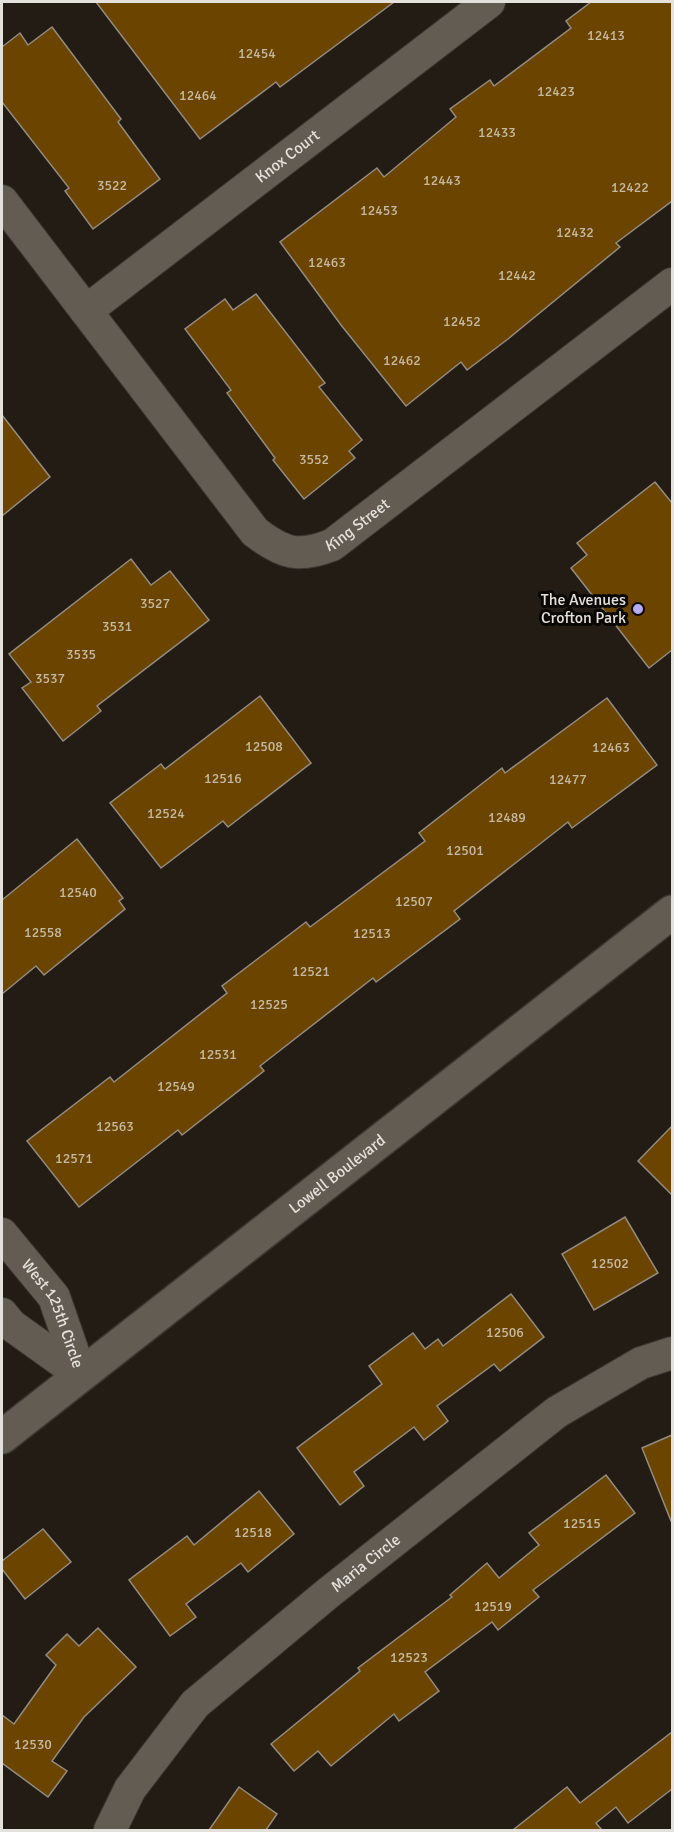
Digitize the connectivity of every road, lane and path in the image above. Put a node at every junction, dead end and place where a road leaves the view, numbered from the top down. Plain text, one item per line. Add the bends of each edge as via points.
1 (489, 2) edge
2 (2, 201) edge
3 (672, 284) edge
4 (86, 311) junction
5 (672, 912) edge
6 (2, 1234) edge
7 (2, 1314) edge
8 (672, 1353) edge
9 (81, 1375) junction
10 (2, 1437) edge
11 (110, 1830) edge

1 - 4 street, Knox Court
2 - 4 street, King Street
3 - 4 street, King Street via 332,544 313,552 296,553 276,547 255,532
5 - 9 main road, Lowell Boulevard
6 - 9 street, West 125th Circle via 54,1297
7 - 9 street, West 125th Circle via 11,1325
8 - 11 street, Maria Circle via 641,1363 557,1412 195,1704 130,1789
9 - 10 main road, Lowell Boulevard

